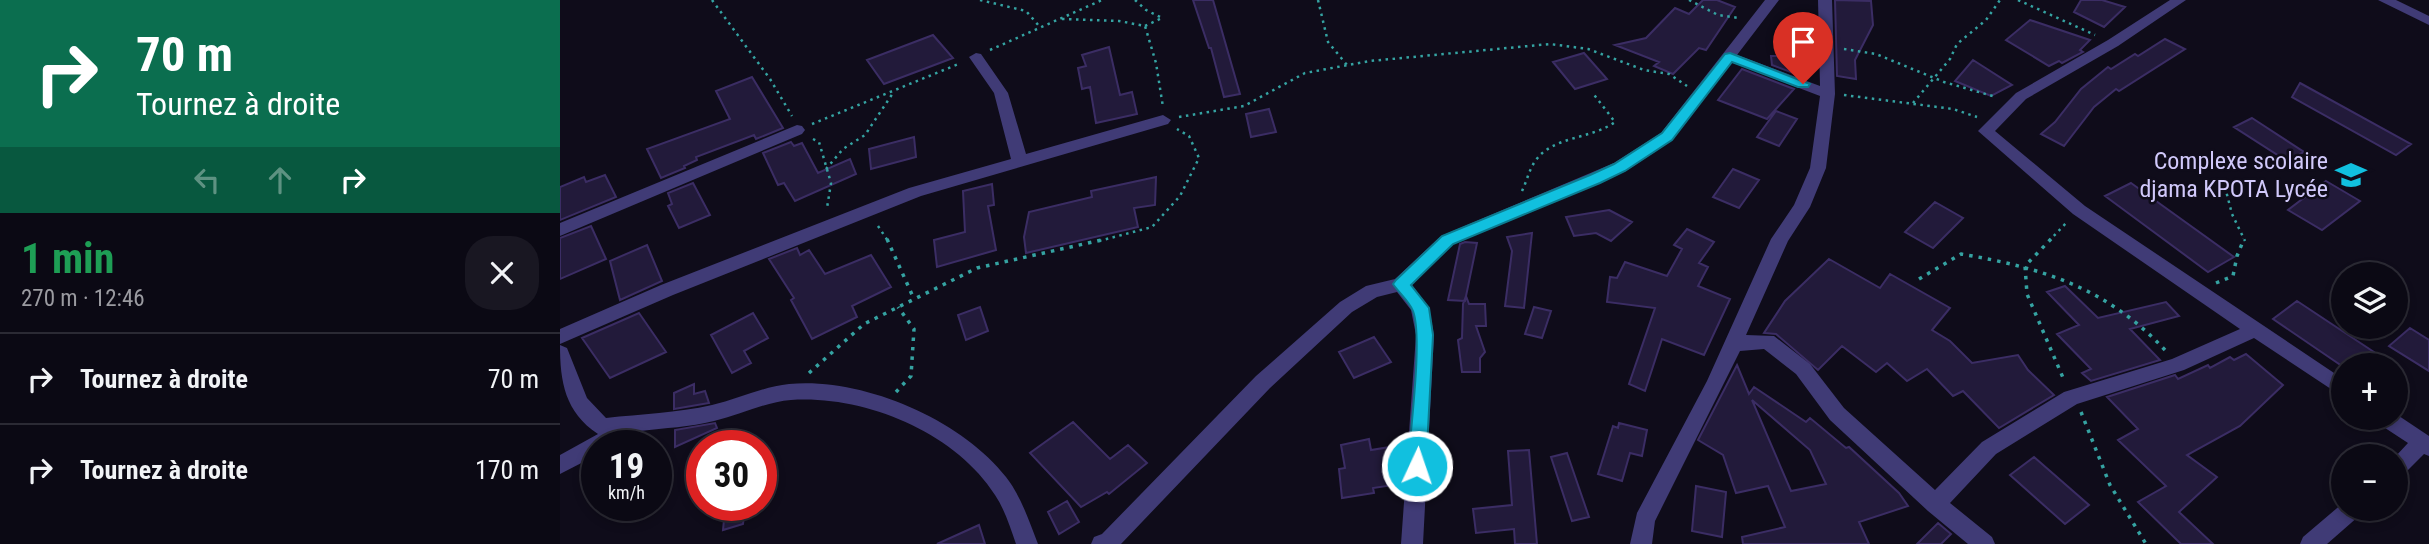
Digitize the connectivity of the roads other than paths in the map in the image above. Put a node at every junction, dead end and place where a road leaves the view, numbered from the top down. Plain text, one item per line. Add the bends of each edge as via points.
1 (1772, 0) edge
2 (1825, 0) edge
3 (2179, 0) edge
4 (2385, 0) edge
5 (2429, 21) edge
6 (976, 57) road end
7 (1730, 57) junction
8 (1828, 94) junction
9 (1163, 120) road end
10 (797, 130) road end
11 (1020, 163) junction
12 (560, 230) edge
13 (1401, 284) junction
14 (2255, 330) junction
15 (560, 337) edge
16 (1734, 344) junction
17 (560, 353) edge
18 (2331, 381) edge
19 (634, 423) junction
20 (2404, 430) edge
21 (2426, 445) edge
22 (2408, 459) edge
23 (560, 465) edge
24 (1935, 503) junction
25 (2338, 521) edge
26 (1027, 544) edge
27 (1102, 544) edge
28 (1412, 544) edge
29 (1641, 544) edge
30 (1984, 544) edge
31 (2311, 544) edge

1 - 7 street
2 - 8 street
3 - 14 street via 2021,96 1986,131 2079,210
4 - 5 street
6 - 11 street via 1001,93
7 - 8 street
7 - 13 street via 1667,136 1620,167 1447,240
8 - 16 street via 1818,168 1802,207 1780,239
9 - 11 street
10 - 12 street
11 - 15 street via 915,192 667,289
13 - 27 street via 1372,291 1346,307 1263,382
13 - 28 street via 1420,308 1425,335
14 - 18 street
14 - 24 street via 2178,365 2071,398 1989,448
16 - 24 street via 1767,341 1803,369 1837,414
16 - 29 street via 1645,520
17 - 19 street via 579,403 602,427
19 - 23 street
19 - 26 street via 704,415 790,392 839,395 885,405 934,429 978,460 998,481
20 - 21 street
21 - 22 street
24 - 30 street
25 - 31 street

